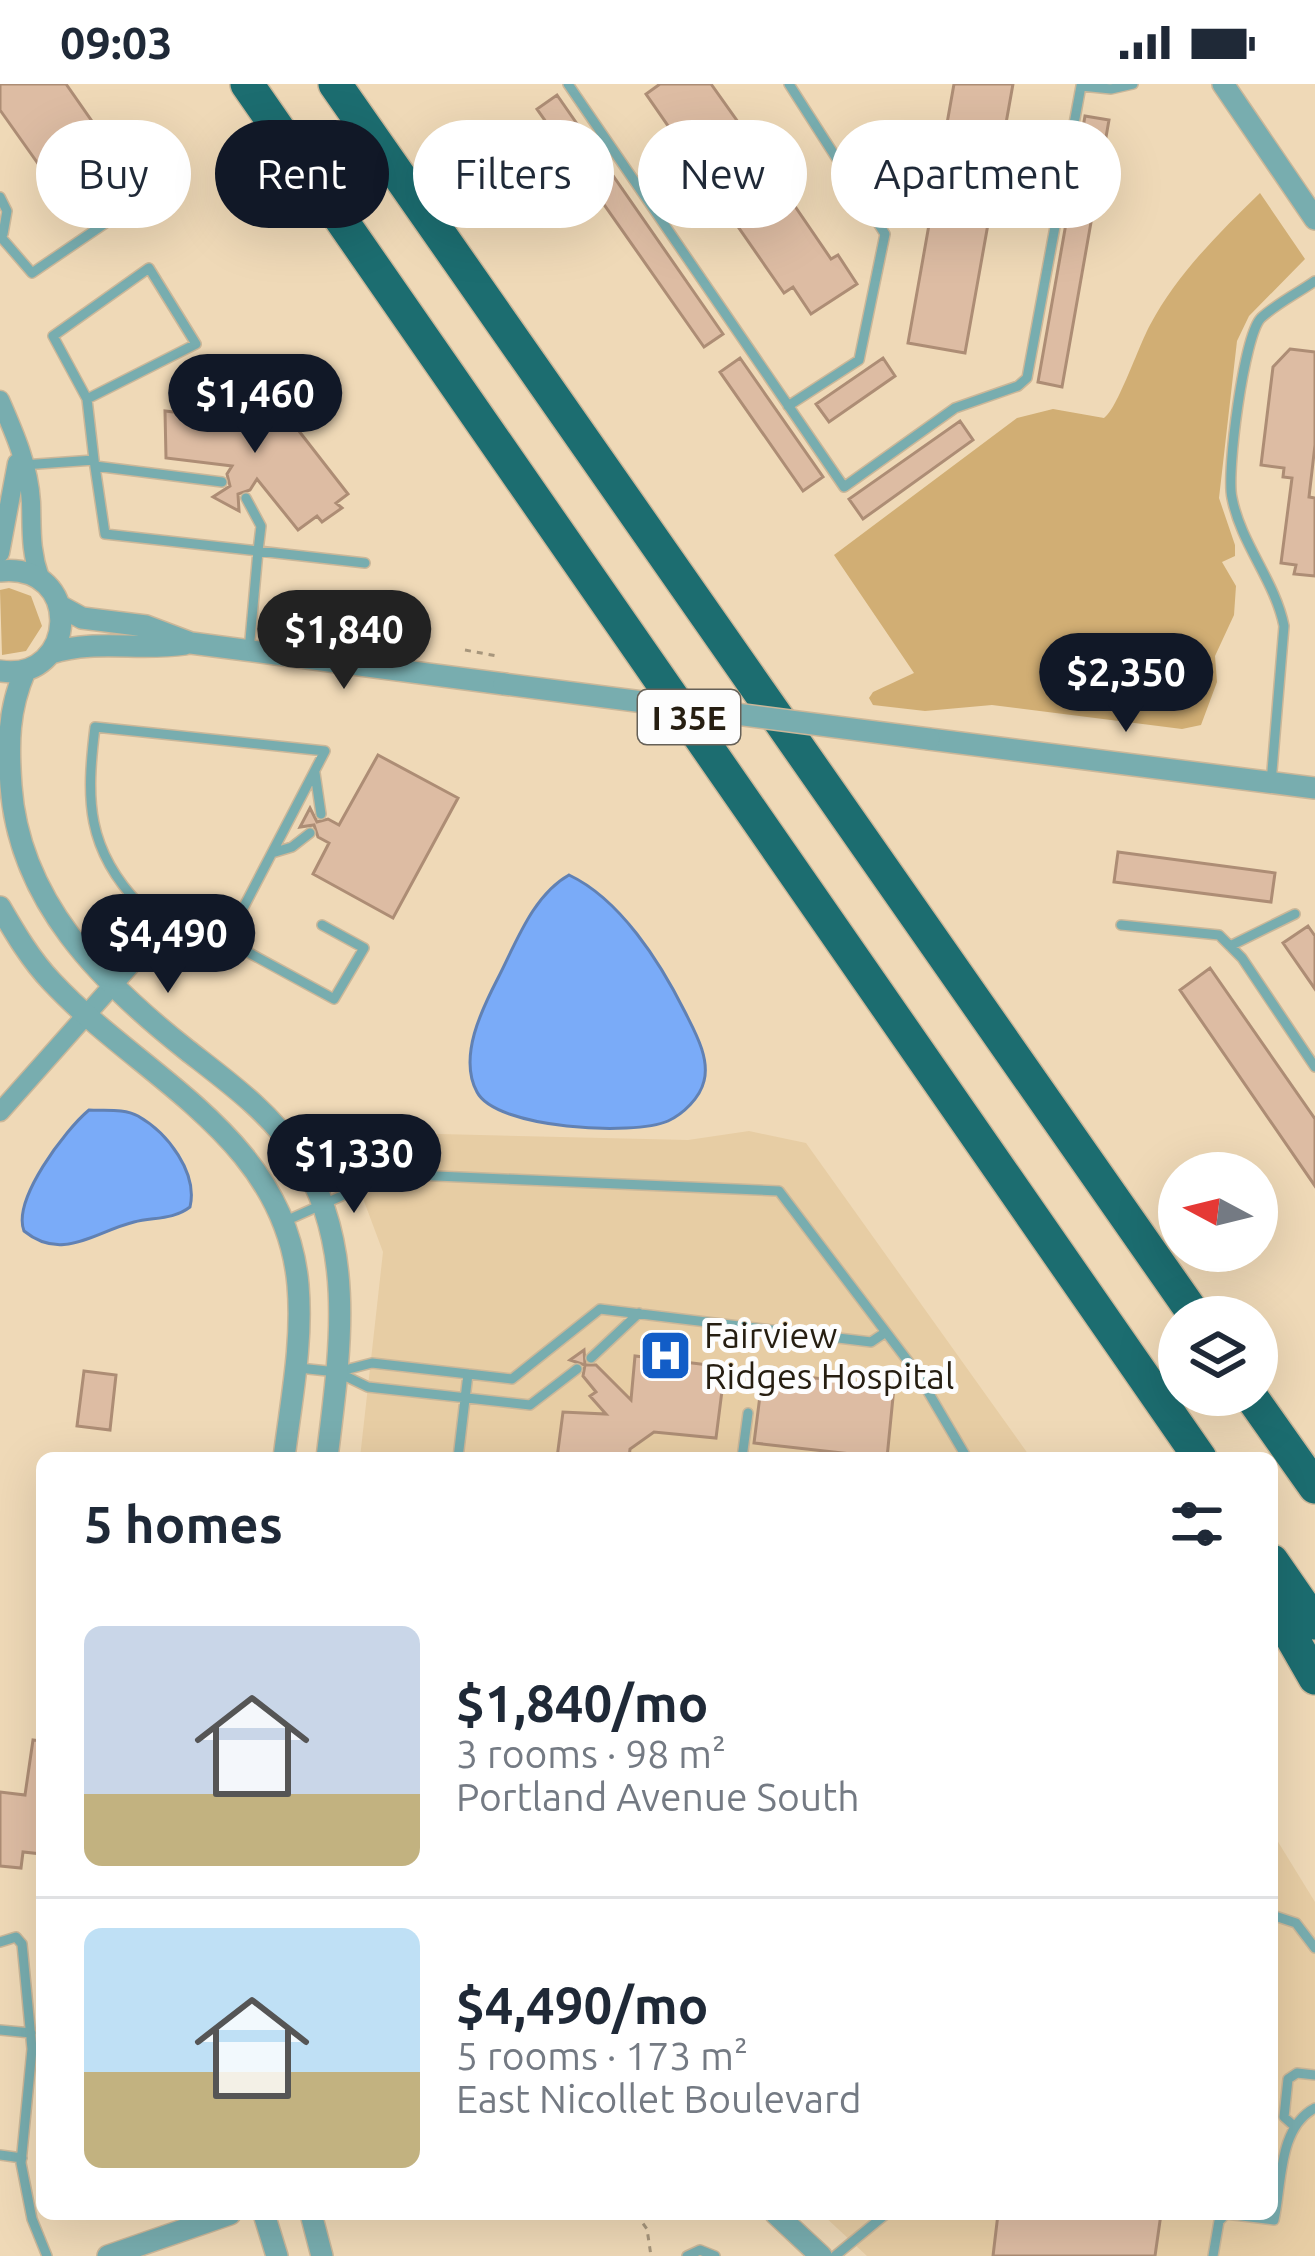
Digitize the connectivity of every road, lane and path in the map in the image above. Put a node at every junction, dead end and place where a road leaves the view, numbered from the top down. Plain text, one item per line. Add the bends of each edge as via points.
1 (247, 84) edge
2 (335, 84) edge
3 (568, 84) edge
4 (789, 84) edge
5 (1133, 84) edge
6 (1223, 84) edge
7 (1081, 85) edge
8 (0, 197) edge
9 (1315, 219) edge
10 (99, 228) edge
11 (1, 235) edge
12 (1315, 281) edge
13 (87, 399) junction
14 (0, 400) edge
15 (788, 406) junction
16 (21, 456) junction
17 (94, 463) junction
18 (222, 482) dead end
19 (246, 498) dead end
20 (259, 551) junction
21 (0, 553) edge
22 (364, 563) dead end
23 (0, 571) edge
24 (40, 578) junction
25 (60, 606) junction
26 (191, 644) junction
27 (465, 650) dead end
28 (249, 651) junction
29 (51, 652) junction
30 (497, 656) dead end
31 (25, 670) junction
32 (0, 671) edge
33 (314, 772) junction
34 (1270, 783) junction
35 (1315, 788) edge
36 (321, 814) dead end
37 (310, 833) dead end
38 (272, 853) junction
39 (0, 907) edge
40 (172, 911) junction
41 (1295, 914) dead end
42 (322, 925) dead end
43 (1121, 925) dead end
44 (226, 941) junction
45 (1230, 946) junction
46 (144, 950) joint
47 (114, 986) junction
48 (90, 1015) junction
49 (1315, 1067) edge
50 (0, 1112) edge
51 (321, 1207) junction
52 (284, 1222) junction
53 (1181, 1296) edge
54 (638, 1313) junction
55 (886, 1332) junction
56 (1127, 1352) junction
57 (591, 1358) dead end
58 (296, 1368) junction
59 (577, 1369) dead end
60 (337, 1372) junction
61 (467, 1374) junction
62 (465, 1398) junction
63 (748, 1413) dead end
64 (1265, 1416) edge
65 (285, 1452) edge
66 (328, 1452) edge
67 (459, 1452) edge
68 (743, 1452) edge
69 (963, 1452) edge
70 (1185, 1452) edge
71 (1196, 1452) edge
72 (1315, 1487) edge
73 (1278, 1571) edge
74 (1278, 1613) edge
75 (1315, 1623) edge
76 (1315, 1678) edge
77 (1278, 1917) edge
78 (0, 1942) edge
79 (1315, 1948) edge
80 (0, 2030) edge
81 (31, 2033) junction
82 (1315, 2075) edge
83 (1315, 2108) edge
84 (1293, 2125) junction
85 (0, 2155) edge
86 (22, 2158) junction
87 (1278, 2200) edge
88 (213, 2220) edge
89 (266, 2220) edge
90 (312, 2220) edge
91 (641, 2220) edge
92 (782, 2220) edge
93 (879, 2220) edge
94 (1223, 2220) edge
95 (47, 2256) edge
96 (108, 2256) edge
97 (277, 2256) edge
98 (322, 2256) edge
99 (651, 2256) edge
100 (687, 2256) edge
101 (716, 2256) edge
102 (821, 2256) edge
103 (836, 2256) edge
104 (1213, 2256) edge

1 - 56 highway, I 35E
2 - 53 highway, I 35E
3 - 15 lane
4 - 15 lane via 885,234 859,360
5 - 7 lane
6 - 9 street
7 - 15 lane via 1027,378 956,408 844,487
8 - 11 lane via 8,211
10 - 11 lane via 32,272
12 - 34 lane via 1259,319 1249,340 1230,495 1284,626
13 - 13 lane via 53,336 149,268 196,344
13 - 17 lane
14 - 16 street
16 - 17 lane
16 - 21 street
16 - 24 street
17 - 18 lane
17 - 20 lane via 105,534
19 - 20 lane via 260,526
20 - 22 lane
20 - 28 lane
23 - 24 street
24 - 25 street
25 - 26 street
25 - 29 street
26 - 28 street
26 - 29 street via 81,644
27 - 30 path
28 - 34 street, bridge
29 - 31 street
31 - 32 street
31 - 47 street via 8,748 22,852 42,898
33 - 36 lane
33 - 38 lane
33 - 40 lane via 326,751 95,727 87,788 103,854 140,905
34 - 35 street
37 - 38 lane
38 - 44 lane
39 - 48 street via 51,982
40 - 44 lane
40 - 46 lane
41 - 45 lane
42 - 44 lane via 364,948 334,999
43 - 45 lane via 1219,935
45 - 49 lane
46 - 47 street
47 - 48 street
47 - 51 street via 258,1106 300,1158
48 - 50 street
48 - 52 street via 213,1118 250,1160
51 - 52 lane
51 - 55 lane via 391,1174 779,1191
51 - 60 street via 341,1287
52 - 58 street via 298,1284
54 - 55 lane via 871,1342
54 - 57 lane
54 - 61 lane via 601,1309 512,1379
55 - 69 lane
56 - 70 highway
56 - 71 highway, I 35E
58 - 60 lane
58 - 65 street
59 - 62 lane via 530,1406
60 - 61 lane via 372,1363
60 - 62 lane via 368,1387
60 - 66 street
61 - 62 lane
62 - 67 lane
63 - 68 lane
64 - 72 highway
73 - 75 highway
74 - 76 highway
77 - 79 lane via 1296,1923
78 - 81 lane via 16,1937 22,1944
80 - 81 lane
81 - 86 lane
82 - 84 lane via 1297,2073 1284,2088 1284,2117
83 - 84 lane
84 - 87 lane
85 - 86 lane
86 - 95 lane
88 - 96 street
89 - 97 street
90 - 98 street
91 - 99 path
92 - 102 street
93 - 103 lane
94 - 104 lane
100 - 101 lane

